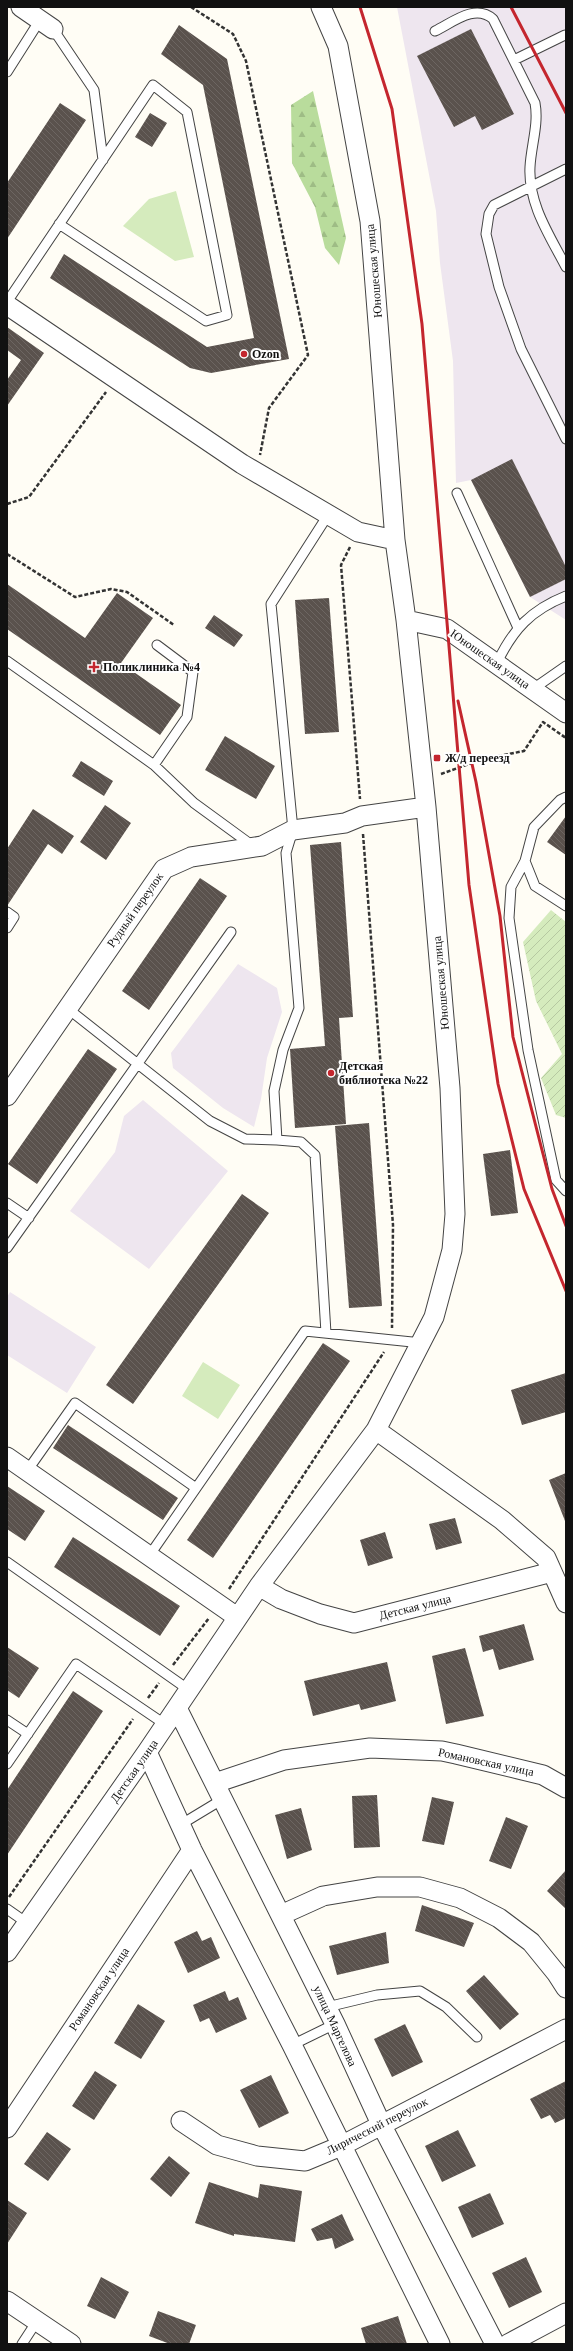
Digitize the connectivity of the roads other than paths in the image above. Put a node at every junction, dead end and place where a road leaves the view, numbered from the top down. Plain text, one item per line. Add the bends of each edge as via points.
1 (22, 7) edge
2 (321, 7) edge
3 (47, 24) junction
4 (435, 31) dead end
5 (566, 34) edge
6 (514, 60) junction
7 (7, 72) edge
8 (103, 160) junction
9 (566, 169) edge
10 (531, 186) junction
11 (59, 224) junction
12 (566, 267) edge
13 (7, 302) edge
14 (7, 305) edge
15 (566, 440) edge
16 (457, 493) dead end
17 (328, 515) junction
18 (395, 540) junction
19 (566, 596) edge
20 (406, 620) junction
21 (518, 628) junction
22 (157, 645) dead end
23 (7, 660) edge
24 (497, 663) junction
25 (566, 666) edge
26 (533, 689) junction
27 (566, 713) edge
28 (154, 765) junction
29 (566, 797) edge
30 (426, 808) junction
31 (292, 830) junction
32 (254, 847) junction
33 (525, 861) junction
34 (566, 906) edge
35 (7, 912) edge
36 (7, 928) edge
37 (232, 932) dead end
38 (67, 1008) junction
39 (138, 1064) junction
40 (7, 1096) edge
41 (277, 1140) junction
42 (566, 1191) edge
43 (7, 1203) edge
44 (28, 1218) junction
45 (7, 1248) edge
46 (326, 1333) junction
47 (422, 1343) junction
48 (376, 1430) junction
49 (7, 1457) edge
50 (27, 1471) junction
51 (196, 1488) junction
52 (149, 1556) junction
53 (7, 1562) edge
54 (552, 1572) junction
55 (259, 1586) junction
56 (566, 1603) edge
57 (238, 1617) junction
58 (189, 1690) junction
59 (177, 1708) junction
60 (7, 1720) edge
61 (166, 1725) junction
62 (28, 1734) junction
63 (147, 1752) junction
64 (7, 1764) edge
65 (566, 1788) edge
66 (219, 1791) junction
67 (180, 1825) junction
68 (192, 1850) junction
69 (7, 1909) edge
70 (281, 1915) junction
71 (27, 1923) junction
72 (7, 1952) edge
73 (566, 1988) edge
74 (331, 2016) junction
75 (566, 2029) edge
76 (478, 2037) dead end
77 (292, 2045) junction
78 (181, 2121) dead end
79 (381, 2124) junction
80 (7, 2128) edge
81 (341, 2146) junction
82 (7, 2301) edge
83 (566, 2313) edge
84 (37, 2321) junction
85 (22, 2344) edge
86 (71, 2344) edge
87 (440, 2344) edge
88 (495, 2344) edge
89 (508, 2344) edge

1 - 3 street
2 - 18 street, Юношеская улица via 338,46 370,221
3 - 7 lane
3 - 8 lane via 94,90
4 - 6 lane via 468,14 487,14 493,19
5 - 6 lane
6 - 10 lane via 532,95 536,110 530,167
8 - 11 lane
8 - 11 lane via 153,85 187,112 227,315 206,321
9 - 10 lane
10 - 12 lane via 537,209
10 - 15 lane via 494,205 489,214 486,234 499,287 520,349
11 - 13 lane
14 - 17 street via 256,472
16 - 21 lane
17 - 18 street via 358,532
17 - 31 lane via 271,604
18 - 20 street, Юношеская улица
19 - 21 lane via 538,611
20 - 24 street, Юношеская улица via 447,629
20 - 30 street, Юношеская улица
21 - 24 lane
22 - 28 lane via 193,672 187,717
23 - 28 lane
24 - 26 street, Юношеская улица
25 - 26 lane
26 - 27 street, Юношеская улица
28 - 32 lane via 194,803
29 - 33 lane via 534,827
30 - 31 street, Рудный переулок via 362,816 345,823
30 - 47 street, Юношеская улица via 450,1088 455,1214 452,1250 444,1285
31 - 32 street, Рудный переулок via 262,846
31 - 41 lane via 286,854 299,1008 283,1050 274,1091
32 - 38 street, Рудный переулок via 191,857 164,869
33 - 34 lane via 534,886
33 - 42 lane via 511,887 509,918 530,1058 556,1180
35 - 36 lane via 14,917
37 - 39 lane
38 - 39 lane
38 - 40 street, Рудный переулок
39 - 41 lane via 210,1121 245,1139
39 - 44 lane
41 - 46 lane via 301,1142 315,1155
43 - 44 lane
44 - 45 lane
46 - 47 lane
46 - 51 lane via 305,1331
47 - 48 street, Детская улица
48 - 54 street via 502,1520 546,1558
48 - 55 street, Детская улица
49 - 50 street
50 - 51 lane via 75,1403
50 - 52 street
51 - 52 lane
52 - 57 street
53 - 58 lane
54 - 55 street, Детская улица via 354,1623 320,1614 282,1599
54 - 56 street
55 - 57 street, Детская улица
57 - 58 street, Детская улица
58 - 59 street, Детская улица
59 - 61 street, Детская улица
59 - 66 street, улица Маргелова
60 - 62 lane
61 - 62 lane via 76,1664
61 - 63 street, Детская улица
62 - 64 lane
63 - 67 street
63 - 71 street, Детская улица
65 - 66 street, Романовская улица via 543,1775 442,1751 370,1748 284,1760
66 - 67 lane, Романовская улица
66 - 70 street, улица Маргелова
67 - 68 street
68 - 77 street
68 - 80 street, Романовская улица
69 - 71 lane
70 - 73 street via 323,1896 377,1887 420,1887 460,1898 500,1918 531,1942
70 - 74 street, улица Маргелова
71 - 72 street
74 - 76 lane via 376,1995 420,1991 446,2007
74 - 77 lane
74 - 79 street, улица Маргелова
75 - 79 street, Лирический переулок
77 - 81 street
78 - 81 street, Лирический переулок via 218,2145 257,2156 305,2161
79 - 81 street, Лирический переулок
79 - 88 street, улица Маргелова
81 - 87 street
82 - 84 street
83 - 89 street
84 - 85 lane
84 - 86 street

